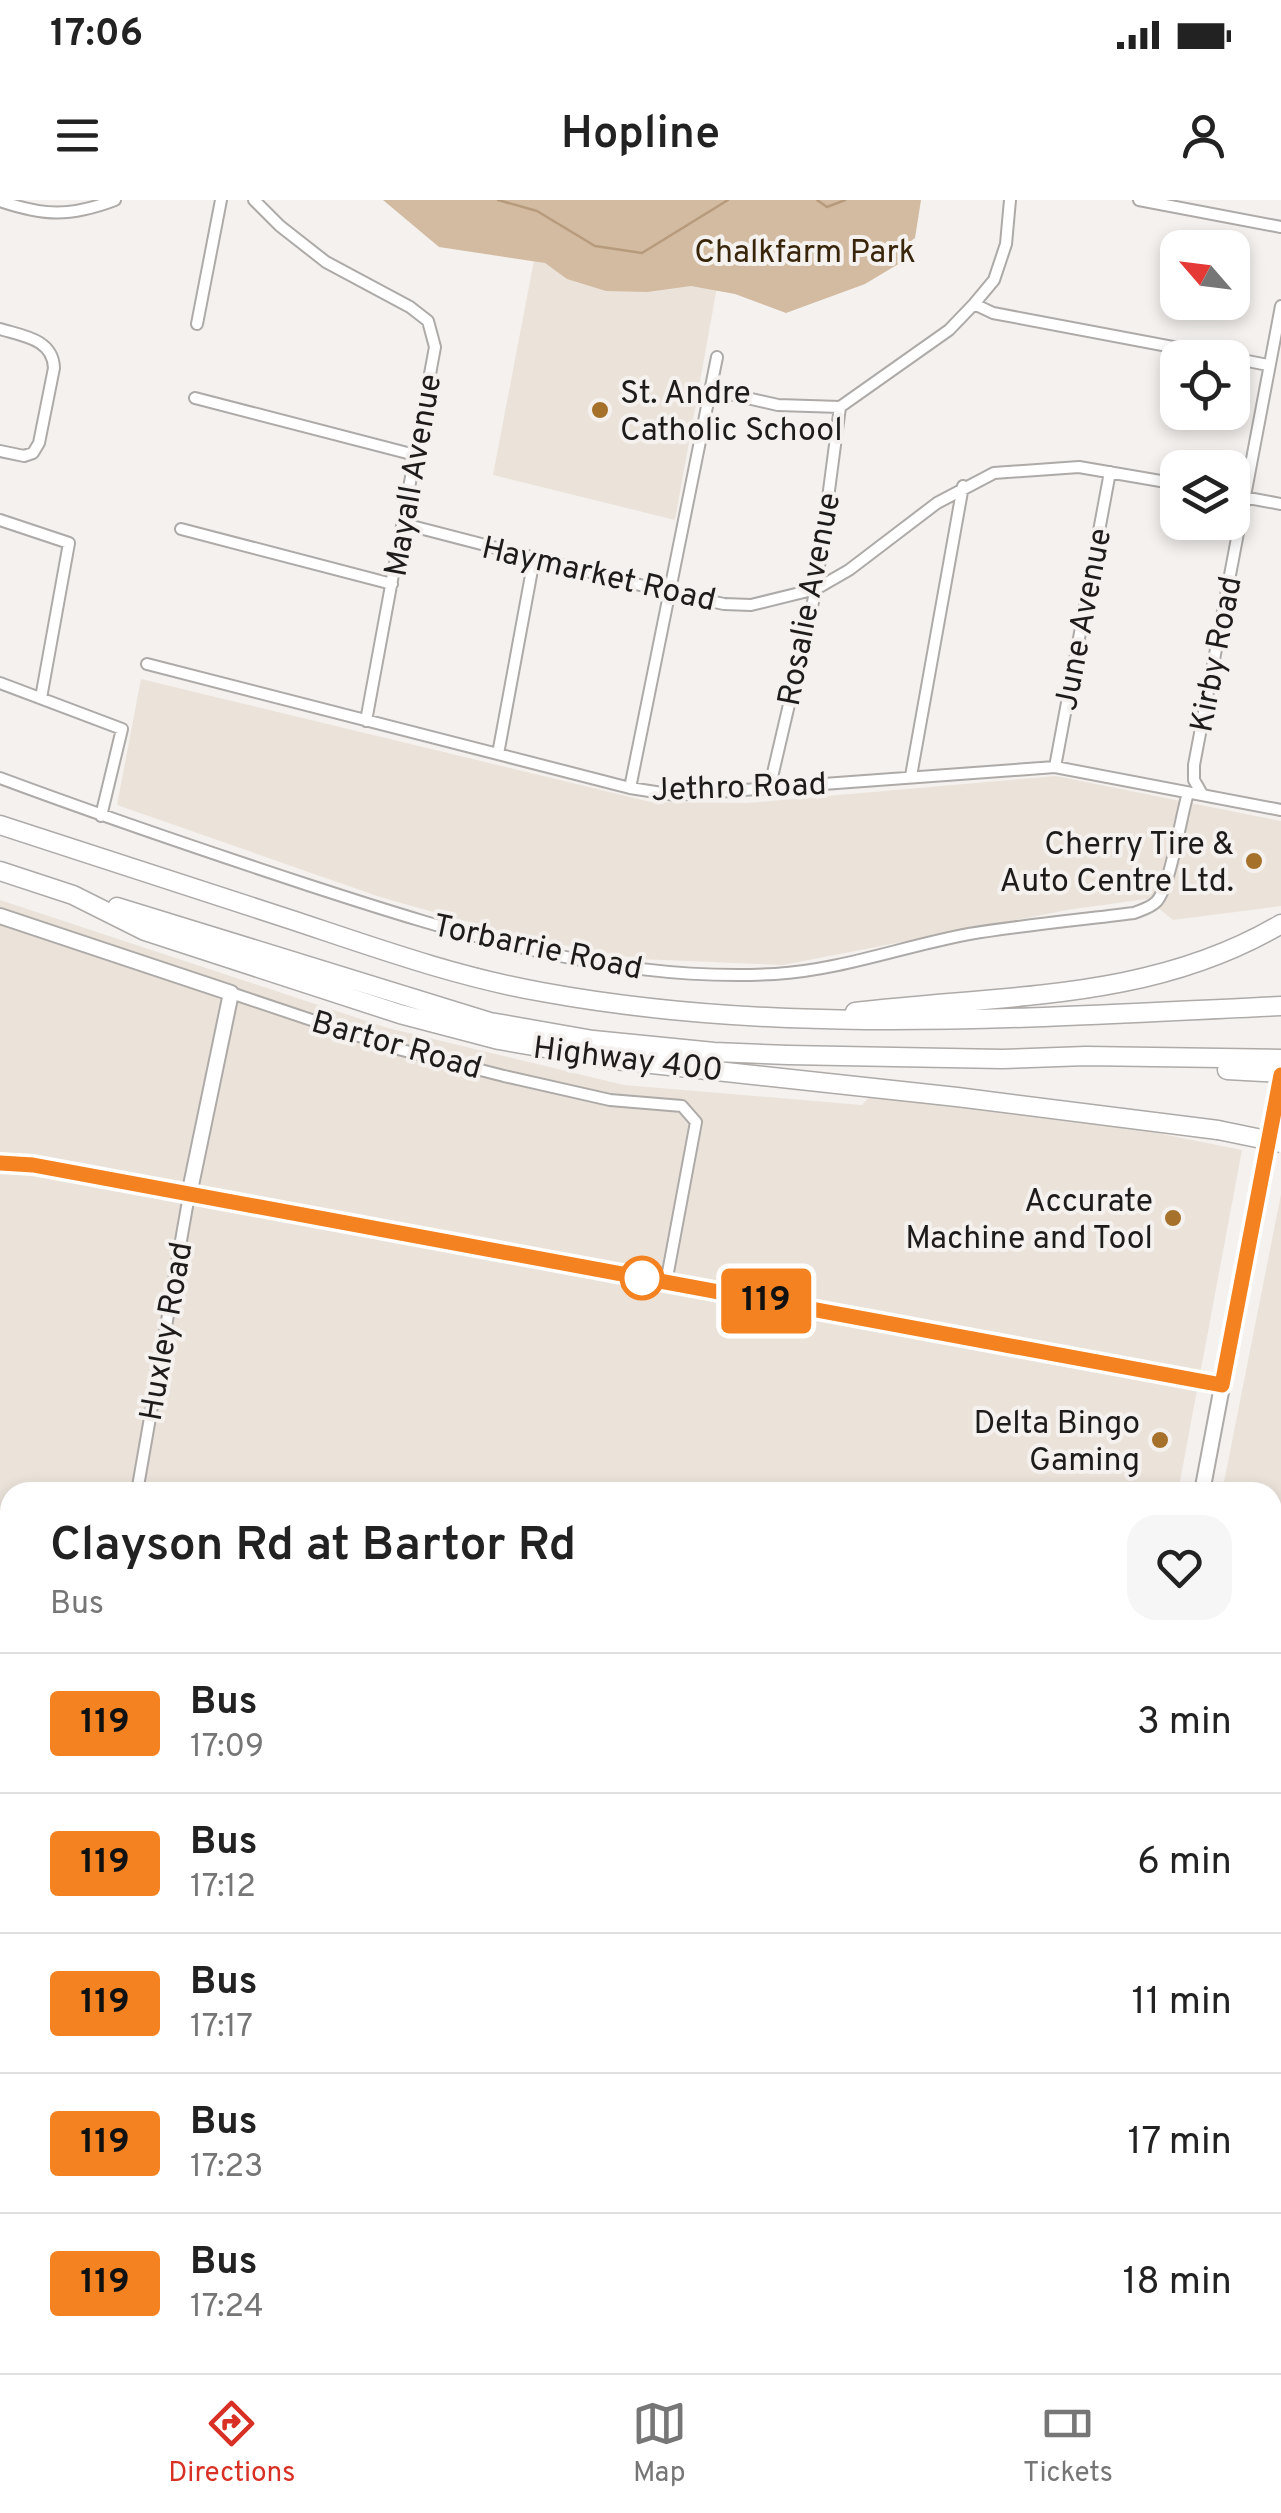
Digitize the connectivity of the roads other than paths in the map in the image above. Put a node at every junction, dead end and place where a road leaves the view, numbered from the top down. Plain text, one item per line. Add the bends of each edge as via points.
1 (115, 200) edge
2 (220, 200) edge
3 (254, 200) edge
4 (1010, 200) edge
5 (1138, 200) edge
6 (0, 201) edge
7 (1281, 227) edge
8 (974, 304) junction
9 (1281, 306) edge
10 (197, 324) dead end
11 (0, 328) edge
12 (1160, 344) edge
13 (717, 357) dead end
14 (1250, 361) edge
15 (1268, 364) junction
16 (712, 390) junction
17 (194, 398) dead end
18 (840, 407) junction
19 (0, 450) edge
20 (1248, 450) edge
21 (416, 455) junction
22 (1110, 472) junction
23 (1160, 481) edge
24 (963, 486) junction
25 (1250, 498) edge
26 (1281, 504) edge
27 (0, 520) edge
28 (404, 524) junction
29 (181, 529) dead end
30 (1231, 540) edge
31 (534, 559) junction
32 (392, 584) junction
33 (816, 589) junction
34 (667, 592) junction
35 (148, 664) dead end
36 (0, 682) edge
37 (40, 698) junction
38 (366, 721) junction
39 (498, 754) junction
40 (1194, 766) junction
41 (1055, 767) junction
42 (911, 776) junction
43 (0, 778) edge
44 (630, 788) junction
45 (1168, 789) junction
46 (769, 790) junction
47 (1188, 793) junction
48 (1204, 796) junction
49 (1281, 810) edge
50 (102, 816) junction
51 (0, 825) edge
52 (0, 872) edge
53 (73, 895) junction
54 (0, 916) edge
55 (1278, 926) edge
56 (231, 993) junction
57 (1281, 1006) edge
58 (811, 1018) junction
59 (1281, 1058) edge
60 (1236, 1064) junction
61 (1281, 1074) edge
62 (1281, 1142) edge
63 (0, 1162) edge
64 (190, 1195) junction
65 (666, 1283) junction
66 (1222, 1385) junction
67 (139, 1482) edge
68 (1204, 1482) edge

1 - 6 street via 78,212 37,214
2 - 10 street
3 - 21 street, Mayall Avenue via 326,262 428,321 435,346
4 - 8 street via 994,280
5 - 7 street
8 - 12 street
8 - 18 street
9 - 15 street, Kirby Road
11 - 19 street via 48,348 54,368 33,453
13 - 16 street
14 - 15 street
15 - 20 street, Kirby Road
16 - 18 street via 778,404
16 - 34 street
17 - 21 street
18 - 33 street, Rosalie Avenue
21 - 28 street, Mayall Avenue
22 - 23 street, Haymarket Road
22 - 24 street, Haymarket Road via 1032,468
22 - 41 street, June Avenue
24 - 33 street, Haymarket Road
24 - 42 street
25 - 26 street
27 - 37 street via 69,543
28 - 31 street, Haymarket Road
28 - 32 street, Mayall Avenue
29 - 32 street
30 - 40 street, Kirby Road
31 - 34 street, Haymarket Road
31 - 39 street
32 - 38 street, Mayall Avenue
33 - 34 street, Haymarket Road via 751,605
33 - 46 street, Rosalie Avenue
34 - 44 street
35 - 38 street, Jethro Road
36 - 37 street
37 - 50 street via 122,729
38 - 39 street, Jethro Road
39 - 44 street, Jethro Road
40 - 45 street, Kirby Road
40 - 48 street, Kirby Road
41 - 42 street, Jethro Road
41 - 45 street, Jethro Road
42 - 46 street, Jethro Road
43 - 50 street, Torbarrie Road
44 - 46 street, Jethro Road via 675,795
45 - 47 street, Jethro Road
47 - 48 street, Jethro Road
47 - 50 street, Torbarrie Road via 1167,882 1146,908 970,934 774,974 644,970 545,954 408,918
48 - 49 street, Jethro Road
51 - 58 highway, Highway 400 via 483,979 687,1012
52 - 53 highway, Highway 400
53 - 60 highway via 490,1022 593,1040 714,1052 1084,1067
53 - 62 highway, Highway 400, bridge via 145,931 499,1040
54 - 56 street, Bartor Road
55 - 58 highway via 1156,977 1076,992
56 - 64 street, Huxley Road
56 - 65 street, Bartor Road via 398,1049 504,1076 610,1100 682,1106 696,1122
57 - 58 highway, Highway 400 via 956,1021
59 - 60 highway
60 - 61 highway
61 - 66 street
63 - 64 street
64 - 65 street
64 - 67 street, Huxley Road
65 - 66 street
66 - 68 street

